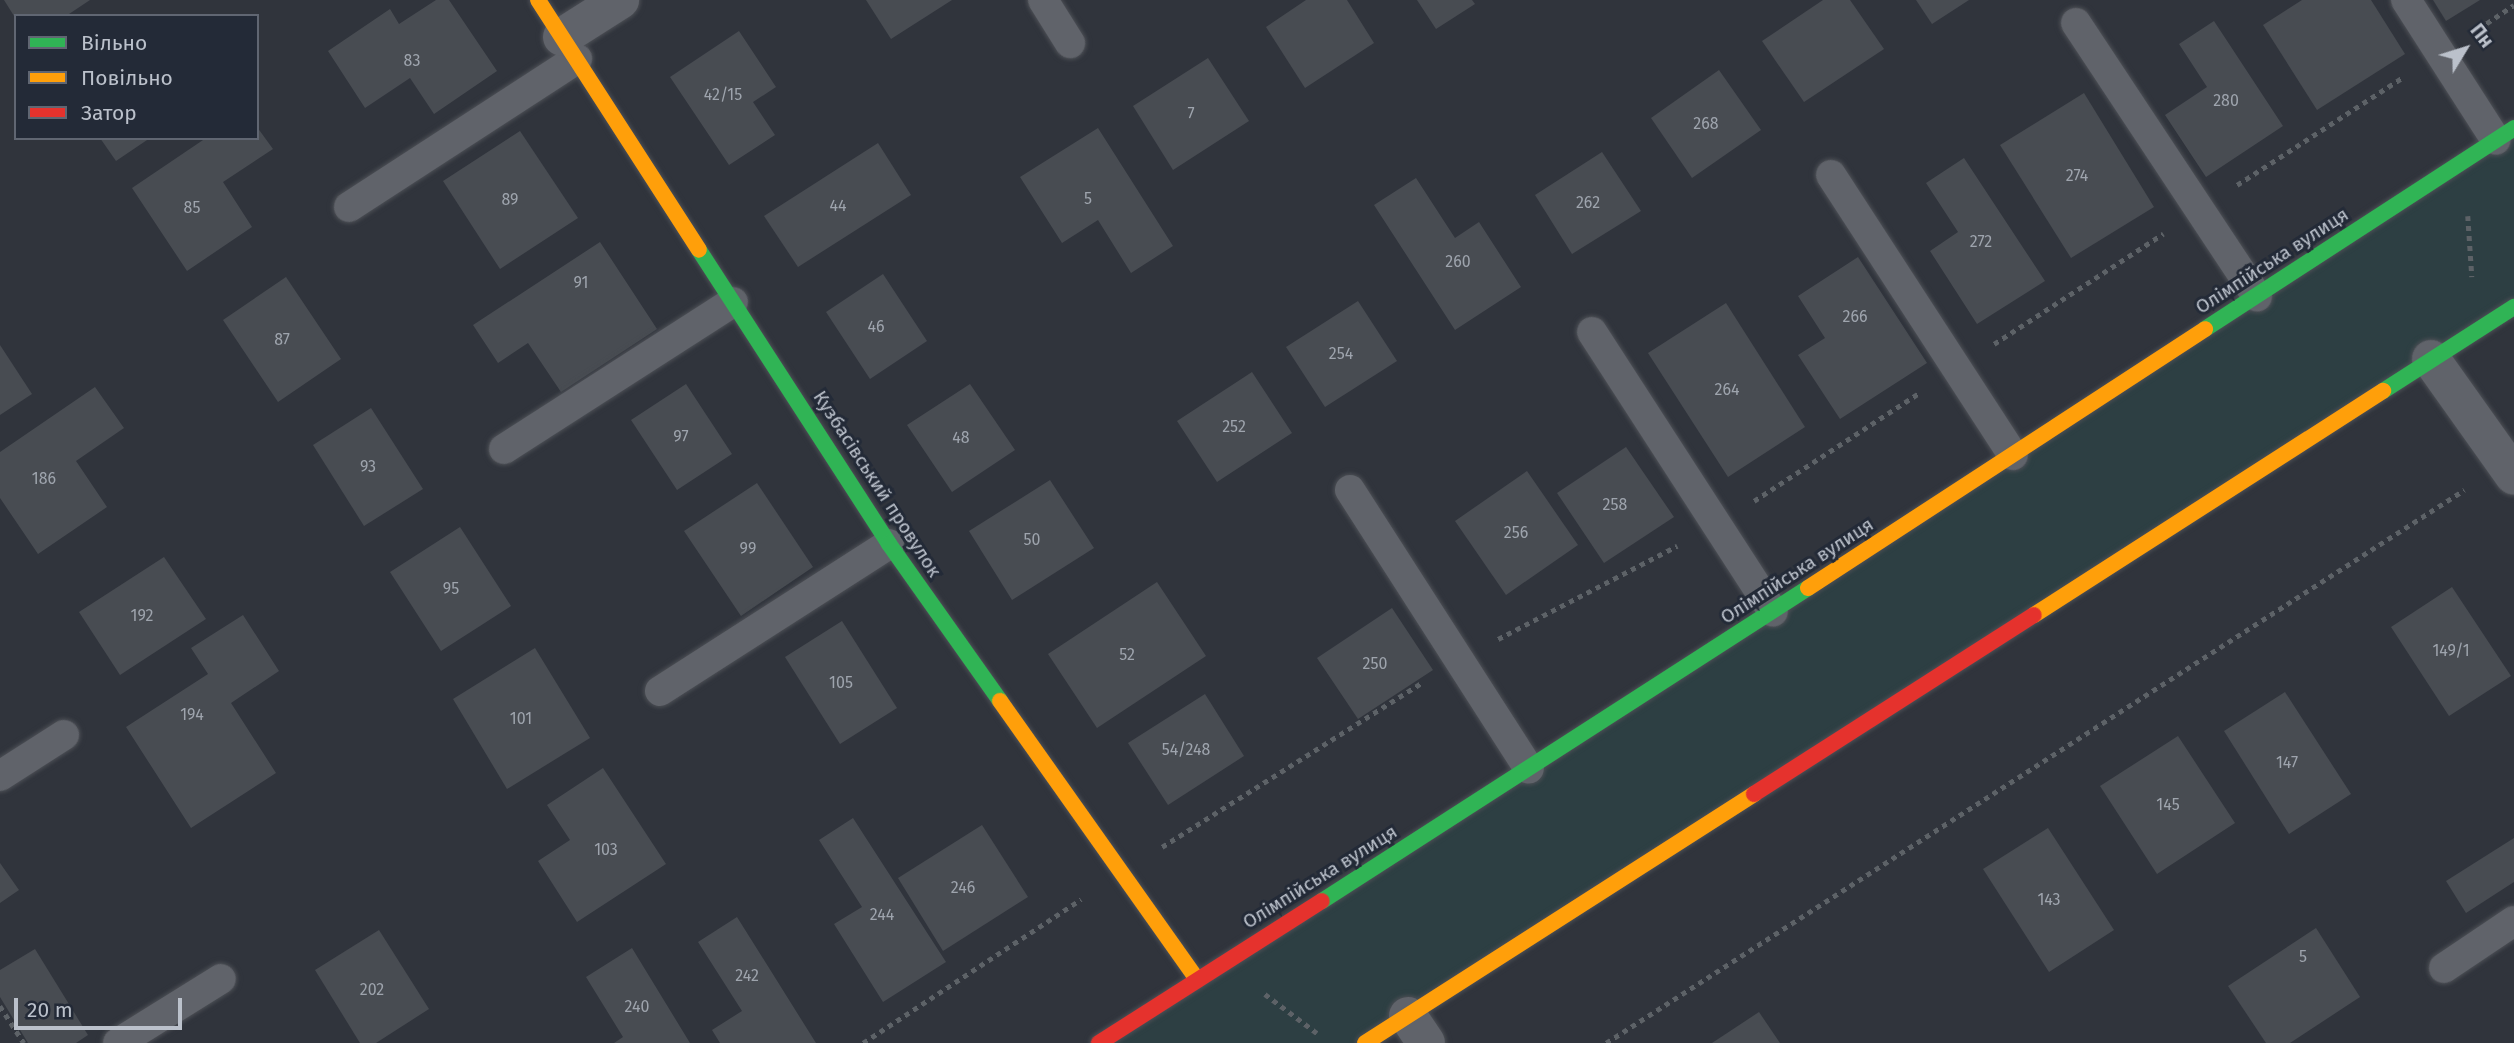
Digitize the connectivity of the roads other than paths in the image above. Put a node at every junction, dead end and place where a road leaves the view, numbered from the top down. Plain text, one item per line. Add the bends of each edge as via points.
1 (538, 0) edge
2 (620, 0) edge
3 (1043, 0) edge
4 (2406, 0) edge
5 (2076, 23) dead end
6 (1070, 43) dead end
7 (570, 48) junction
8 (2505, 134) edge
9 (1831, 175) dead end
10 (349, 207) dead end
11 (2257, 296) junction
12 (733, 302) junction
13 (2514, 307) edge
14 (1592, 332) dead end
15 (2431, 359) junction
16 (504, 449) dead end
17 (2013, 455) junction
18 (2510, 470) edge
19 (1350, 490) dead end
20 (889, 544) junction
21 (1773, 612) junction
22 (660, 691) dead end
23 (64, 735) dead end
24 (1529, 769) junction
25 (0, 776) edge
26 (2514, 921) edge
27 (2444, 968) dead end
28 (221, 979) dead end
29 (1197, 979) junction
30 (1417, 1029) edge
31 (118, 1043) edge
32 (1099, 1043) edge
33 (1365, 1043) edge

1 - 7 main road, Кузбасівський провулок
2 - 7 street
3 - 6 lane
4 - 8 lane
5 - 11 lane
7 - 10 lane
7 - 12 main road, Кузбасівський провулок
8 - 11 main road, Олімпійська вулиця
9 - 17 lane
11 - 17 main road, Олімпійська вулиця
12 - 16 lane
12 - 20 main road, Кузбасівський провулок
13 - 15 main road
14 - 21 lane
15 - 18 street
15 - 30 main road
17 - 21 main road, Олімпійська вулиця
19 - 24 lane
20 - 22 lane
20 - 29 main road, Кузбасівський провулок
21 - 24 main road, Олімпійська вулиця
23 - 25 lane
24 - 29 main road, Олімпійська вулиця
26 - 27 lane
28 - 31 lane
29 - 32 main road, Олімпійська вулиця
30 - 33 main road

